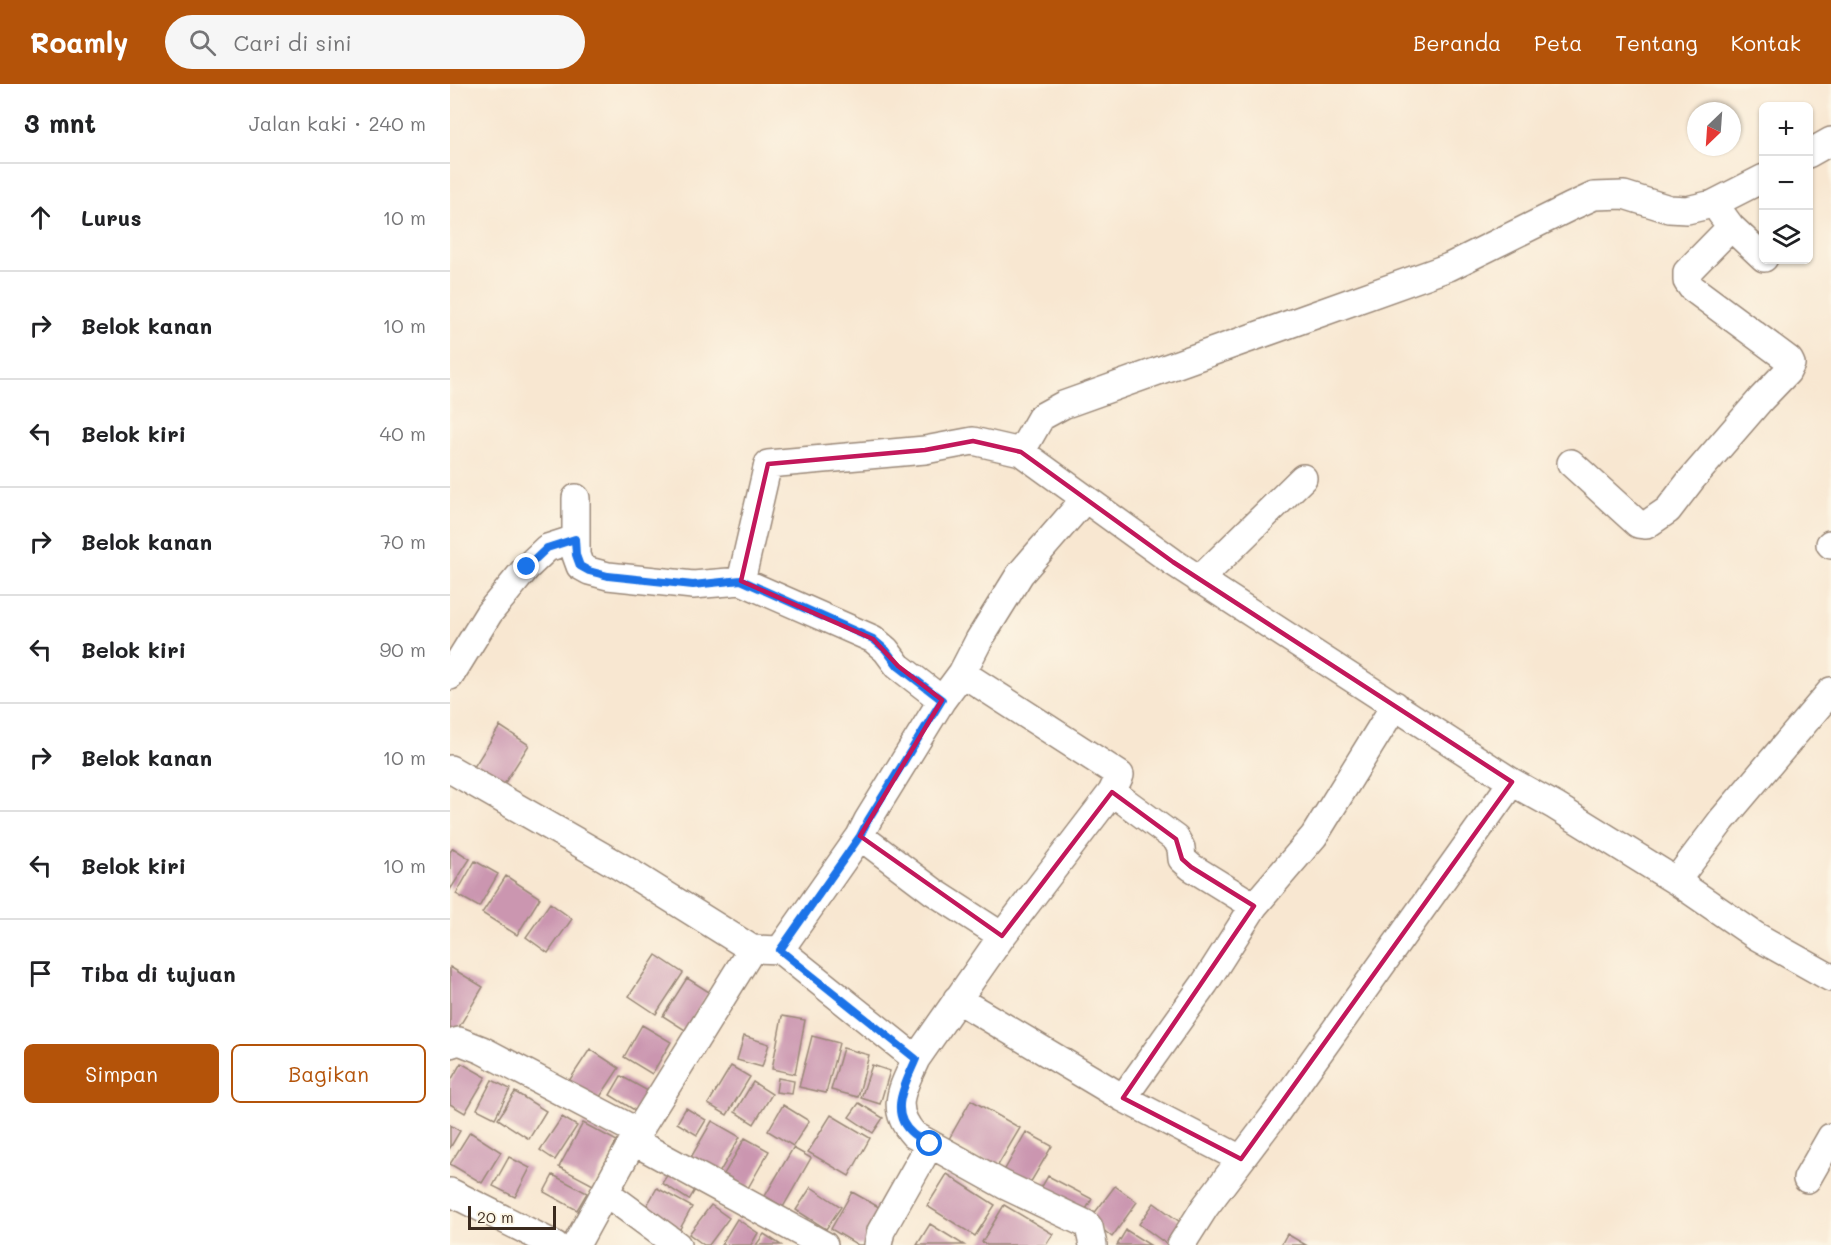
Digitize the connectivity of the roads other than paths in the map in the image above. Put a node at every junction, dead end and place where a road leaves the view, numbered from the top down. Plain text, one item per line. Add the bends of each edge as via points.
1 (1831, 141) edge
2 (1813, 152) edge
3 (1759, 181) edge
4 (1713, 204) junction
5 (1731, 227) junction
6 (1759, 254) edge
7 (1021, 452) junction
8 (1571, 463) dead end
9 (1303, 478) dead end
10 (576, 498) dead end
11 (1085, 500) junction
12 (575, 539) junction
13 (741, 580) junction
14 (1199, 580) junction
15 (962, 673) junction
16 (450, 676) edge
17 (1831, 691) edge
18 (942, 700) junction
19 (1395, 705) junction
20 (450, 769) edge
21 (1512, 782) junction
22 (1112, 792) junction
23 (860, 836) junction
24 (1676, 881) junction
25 (1254, 906) junction
26 (1002, 936) junction
27 (752, 949) junction
28 (780, 950) junction
29 (1831, 978) edge
30 (957, 999) junction
31 (450, 1044) edge
32 (916, 1059) junction
33 (1123, 1098) junction
34 (635, 1136) junction
35 (1831, 1137) edge
36 (930, 1144) junction
37 (1241, 1159) junction
38 (1808, 1179) dead end
39 (450, 1192) edge
40 (605, 1192) junction
41 (1184, 1244) edge
42 (555, 1245) edge
43 (576, 1245) edge
44 (677, 1245) edge
45 (824, 1245) edge
46 (878, 1245) edge
47 (1093, 1245) edge

1 - 2 street
3 - 4 street
4 - 5 street
4 - 7 street via 1687,210 1669,209 1624,195 1594,196 1449,267 1063,405 1041,417
5 - 6 street
5 - 8 street via 1687,272 1687,281 1790,360 1787,372 1668,510 1646,525 1638,524
7 - 11 street
7 - 13 street via 973,441 926,450 768,464
9 - 14 street
10 - 12 street
11 - 14 street
11 - 15 street via 1020,574
12 - 13 street via 580,566 608,576 693,585
12 - 16 street via 547,548 527,567 489,613
13 - 18 street via 873,639 898,666
14 - 19 street
15 - 18 street
15 - 22 street via 1120,775
17 - 24 street
18 - 23 street
19 - 21 street
19 - 25 street via 1314,836
20 - 27 street via 621,867
21 - 24 street
21 - 37 street
22 - 25 street via 1176,839 1182,860
22 - 26 street
23 - 26 street via 934,892
23 - 28 street
24 - 29 street via 1756,936
25 - 33 street
26 - 30 street
27 - 28 street
27 - 34 street
28 - 32 street
30 - 32 street
30 - 33 street
31 - 34 street via 459,1041 482,1050
32 - 36 street via 899,1097 901,1113 914,1135
33 - 37 street
34 - 40 street
34 - 45 street
35 - 38 street
36 - 46 street via 881,1232
36 - 47 street via 1086,1224
37 - 41 street via 1205,1207
39 - 42 street
40 - 43 street
40 - 44 street

